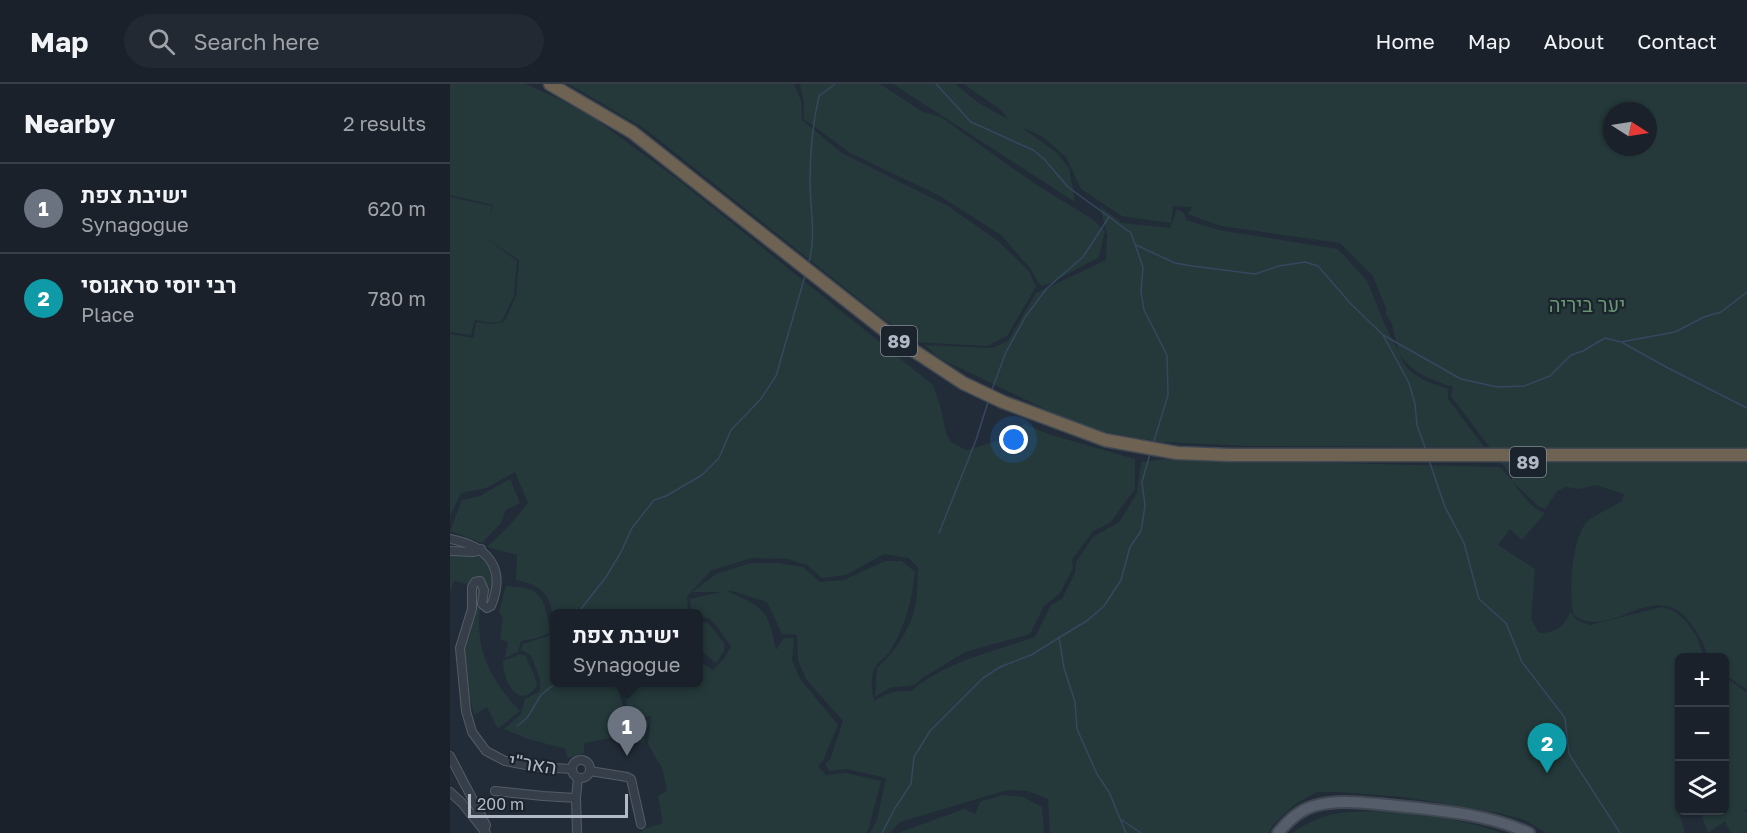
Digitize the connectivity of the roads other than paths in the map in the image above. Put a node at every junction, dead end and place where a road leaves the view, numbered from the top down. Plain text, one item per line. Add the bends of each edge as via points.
1 (550, 84) edge
2 (1308, 455) junction
3 (1747, 455) edge
4 (1747, 463) edge
5 (450, 539) edge
6 (481, 549) junction
7 (450, 551) edge
8 (450, 756) edge
9 (572, 769) junction
10 (590, 771) junction
11 (578, 778) junction
12 (495, 791) dead end
13 (450, 792) edge
14 (576, 798) junction
15 (641, 824) dead end
16 (485, 832) edge
17 (577, 833) edge
18 (1278, 833) edge
19 (1529, 833) edge

1 - 2 highway, 89 via 632,132 893,337 983,393 1105,440 1177,453
2 - 3 highway, 89
2 - 4 highway, 89 via 1414,461
5 - 6 street
6 - 7 street
6 - 9 street, האר"י via 492,562 496,582 493,601 487,608 482,604 484,585 480,581 472,587 472,609 460,645 466,711 472,732 486,751 505,760
8 - 16 street via 482,814
9 - 10 street via 581,760
9 - 11 street
10 - 11 street via 584,778
10 - 15 street via 631,779
11 - 14 street, האר"י
12 - 14 street
13 - 16 street
14 - 17 street, האר"י
18 - 19 main road via 1302,810 1349,802 1491,819

